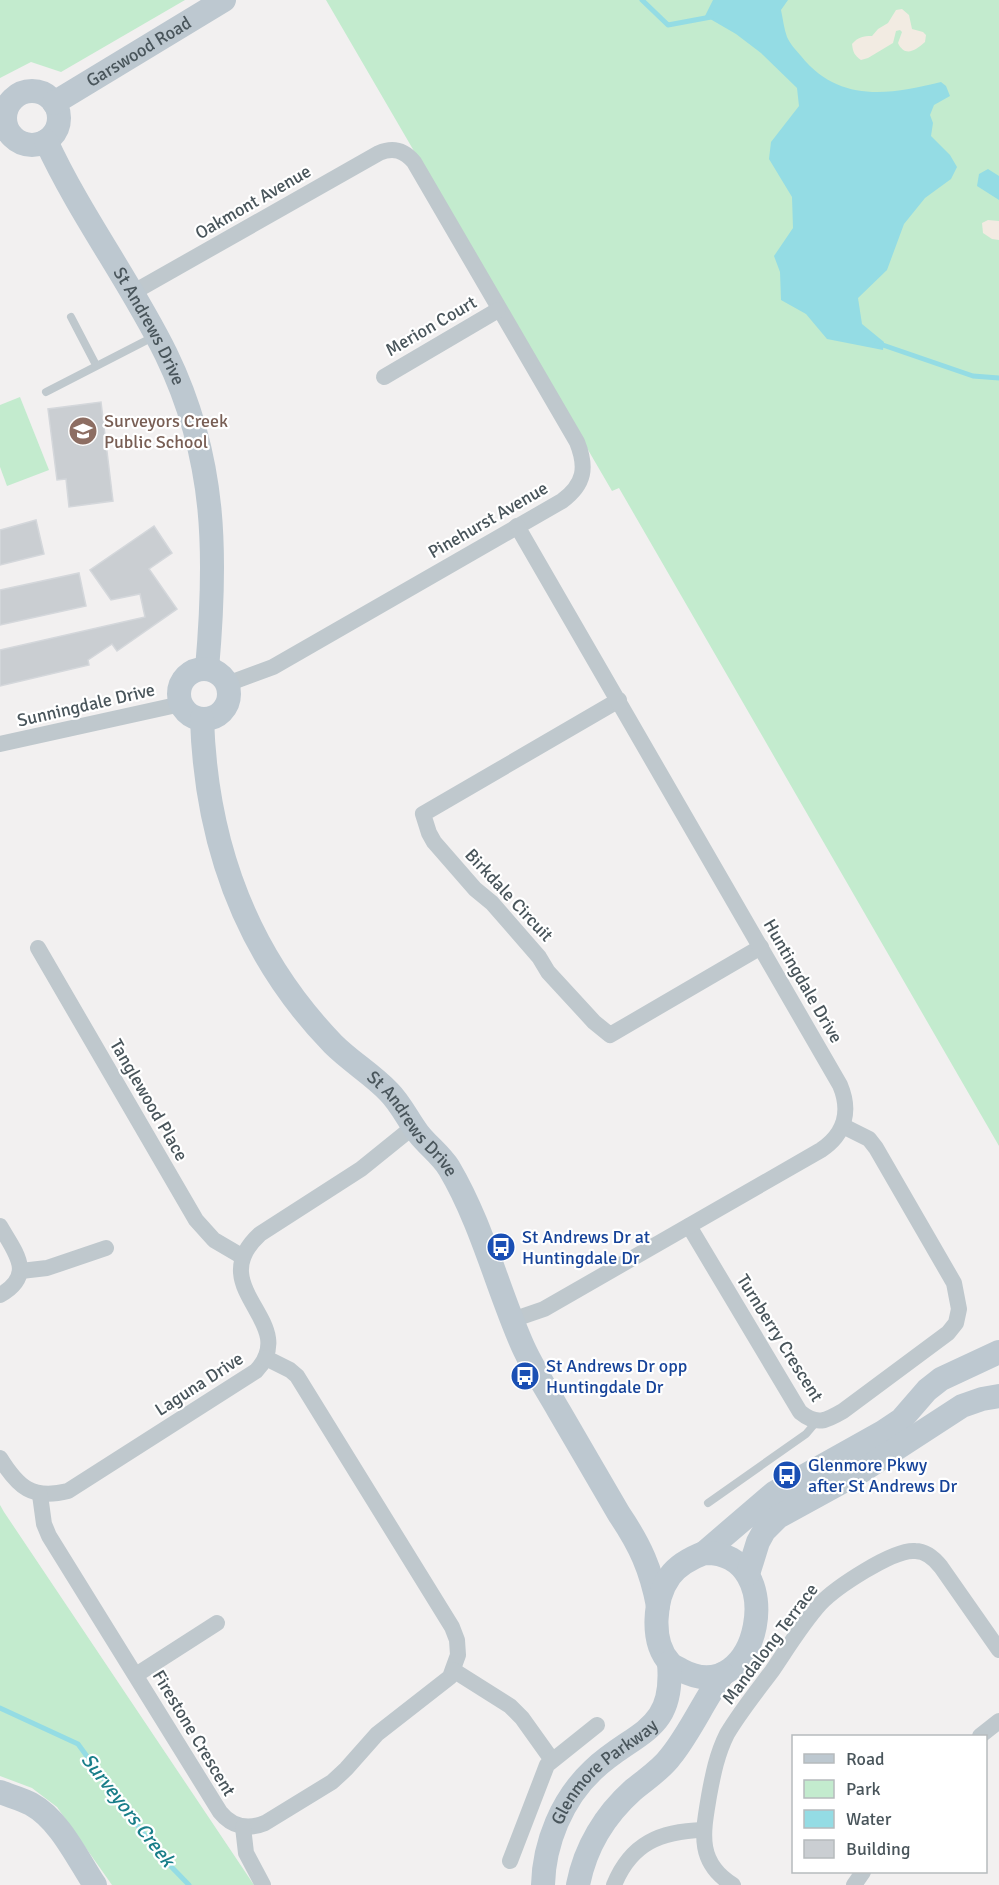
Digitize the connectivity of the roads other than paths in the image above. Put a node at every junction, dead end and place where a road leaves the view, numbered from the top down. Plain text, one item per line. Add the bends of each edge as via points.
1 (224, 0) edge
2 (54, 103) junction
3 (4, 131) edge
4 (46, 141) junction
5 (395, 149) joint
6 (132, 293) junction
7 (498, 310) junction
8 (71, 316) dead end
9 (156, 336) junction
10 (96, 365) junction
11 (384, 376) dead end
12 (45, 392) dead end
13 (517, 526) junction
14 (207, 669) junction
15 (227, 684) junction
16 (619, 700) junction
17 (181, 704) junction
18 (202, 719) junction
19 (0, 744) edge
20 (761, 947) junction
21 (38, 948) dead end
22 (843, 1126) junction
23 (413, 1127) junction
24 (0, 1226) edge
25 (689, 1226) junction
26 (106, 1248) dead end
27 (243, 1257) junction
28 (21, 1271) junction
29 (0, 1295) edge
30 (512, 1320) junction
31 (999, 1352) edge
32 (266, 1358) junction
33 (999, 1396) edge
34 (817, 1421) junction
35 (0, 1458) edge
36 (40, 1495) junction
37 (708, 1503) dead end
38 (636, 1539) junction
39 (697, 1557) junction
40 (748, 1574) junction
41 (658, 1606) junction
42 (217, 1623) dead end
43 (999, 1650) edge
44 (669, 1663) junction
45 (453, 1670) junction
46 (723, 1674) junction
47 (136, 1675) junction
48 (999, 1721) edge
49 (597, 1725) dead end
50 (982, 1735) edge
51 (552, 1760) junction
52 (0, 1792) edge
53 (243, 1827) junction
54 (703, 1830) junction
55 (510, 1861) dead end
56 (95, 1885) edge
57 (263, 1885) edge
58 (543, 1885) edge
59 (578, 1885) edge
60 (614, 1885) edge
61 (733, 1885) edge

1 - 2 street, Garswood Road
2 - 3 street via 35,91 17,96 6,110
2 - 4 street via 58,127
3 - 4 street via 28,145
4 - 6 street, St Andrews Drive via 62,176
5 - 6 street, Oakmont Avenue via 379,153
5 - 7 street, Pinehurst Avenue via 414,162
6 - 9 street, St Andrews Drive
7 - 11 street, Merion Court
7 - 13 street, Pinehurst Avenue via 577,442 584,462 581,478 568,496
8 - 10 lane
9 - 10 lane
9 - 14 street, St Andrews Drive via 189,411 207,486 214,563
10 - 12 lane
13 - 15 street, Pinehurst Avenue via 273,667
13 - 16 street, Huntingdale Drive
14 - 15 street via 223,677
14 - 17 street via 193,672 182,682
15 - 18 street via 229,698 222,711
16 - 20 street, Huntingdale Drive
16 - 20 street, Birkdale Circuit via 423,814 429,833 548,972 610,1035
17 - 18 street via 190,715
17 - 19 street, Sunningdale Drive
18 - 23 street, St Andrews Drive via 206,779 215,828 226,868 253,931 283,982 314,1023 388,1091
20 - 22 street, Huntingdale Drive via 840,1085 846,1104
21 - 27 street, Tanglewood Place via 195,1220 214,1240
22 - 25 street via 821,1150
22 - 34 street, Turnberry Crescent via 869,1139 876,1148 954,1283 959,1309 956,1323 948,1333 843,1411
23 - 27 street via 361,1170 260,1234
23 - 30 street, St Andrews Drive via 441,1156 463,1194
24 - 28 street
25 - 30 street via 544,1309
25 - 34 street, Turnberry Crescent via 795,1405 807,1418
26 - 28 street via 47,1268
27 - 32 street, Laguna Drive via 241,1280 266,1328
28 - 29 street via 16,1282
30 - 38 street, St Andrews Drive via 543,1383
31 - 39 street via 940,1378 900,1420 774,1493
32 - 36 street, Laguna Drive via 249,1376 73,1488
32 - 45 street via 297,1376 452,1627 458,1646
33 - 40 street via 963,1406 862,1471 778,1517 758,1542
34 - 37 lane via 806,1434
35 - 36 street via 17,1482
36 - 47 street, Firestone Crescent via 49,1536
38 - 39 street, St Andrews Drive via 667,1560
38 - 41 street, St Andrews Drive
39 - 40 street via 719,1554
39 - 41 street via 670,1576
40 - 46 street via 756,1608 753,1638 742,1658
41 - 44 street via 658,1638
42 - 47 street
43 - 54 street, Mandalong Terrace via 928,1554 901,1552 843,1584 812,1614 727,1735 715,1767
44 - 46 street via 692,1675
44 - 58 street, Glenmore Parkway via 669,1692 661,1715 646,1732 592,1771 567,1804 550,1843
45 - 51 street via 510,1706
45 - 53 street via 444,1683 377,1734 332,1782 265,1823
46 - 59 street, Glenmore Parkway via 670,1758 624,1798 607,1819 587,1854
47 - 53 street, Firestone Crescent via 220,1812 231,1823
48 - 50 street
49 - 51 street
51 - 55 street via 542,1774
52 - 56 street via 32,1804 45,1814
53 - 57 street via 246,1853
54 - 60 street via 679,1831 647,1844 627,1861
54 - 61 street, Mandalong Terrace via 710,1861

